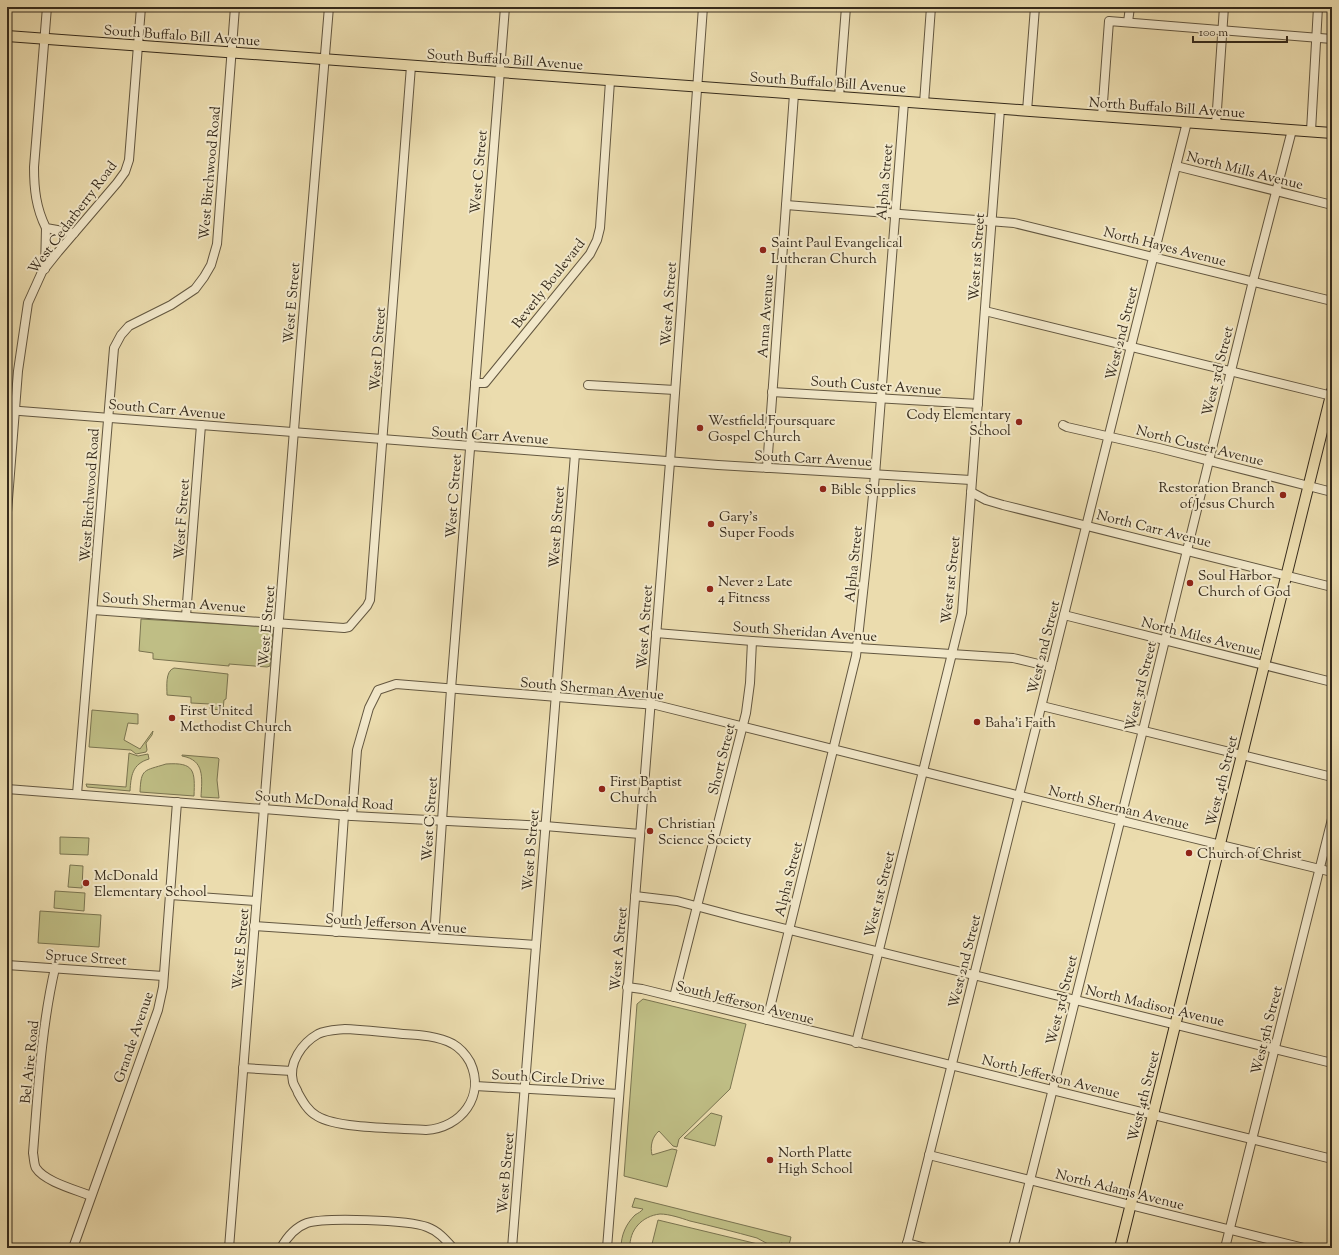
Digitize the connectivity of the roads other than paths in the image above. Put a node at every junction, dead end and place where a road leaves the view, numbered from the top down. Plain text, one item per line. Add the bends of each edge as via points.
1 (47, 7) edge
2 (141, 7) edge
3 (235, 7) edge
4 (329, 7) edge
5 (505, 7) edge
6 (703, 7) edge
7 (846, 7) edge
8 (931, 7) edge
9 (1035, 7) edge
10 (1130, 7) edge
11 (1224, 7) edge
12 (1318, 7) edge
13 (1128, 22) junction
14 (1222, 31) junction
15 (7, 36) edge
16 (1316, 38) junction
17 (44, 39) junction
18 (1332, 39) edge
19 (138, 46) junction
20 (232, 53) junction
21 (325, 60) junction
22 (411, 66) junction
23 (500, 73) junction
24 (610, 81) junction
25 (697, 87) junction
26 (794, 94) junction
27 (839, 97) junction
28 (904, 102) junction
29 (924, 103) junction
30 (1000, 109) junction
31 (1027, 110) junction
32 (1102, 116) junction
33 (1187, 122) junction
34 (1216, 124) junction
35 (1292, 130) junction
36 (1311, 131) junction
37 (1332, 133) edge
38 (1176, 166) junction
39 (1275, 191) junction
40 (786, 205) junction
41 (1332, 205) edge
42 (894, 214) junction
43 (992, 220) junction
44 (46, 228) junction
45 (74, 233) junction
46 (1153, 256) junction
47 (45, 269) junction
48 (1253, 281) junction
49 (1332, 301) edge
50 (985, 311) junction
51 (1131, 346) junction
52 (1230, 371) junction
53 (475, 383) junction
54 (588, 385) dead end
55 (675, 390) junction
56 (772, 392) junction
57 (1332, 394) edge
58 (880, 398) junction
59 (978, 404) junction
60 (11, 410) edge
61 (108, 417) junction
62 (201, 425) junction
63 (1063, 425) dead end
64 (294, 432) junction
65 (1108, 436) junction
66 (383, 440) junction
67 (470, 447) junction
68 (575, 454) junction
69 (1208, 461) junction
70 (670, 462) junction
71 (767, 468) junction
72 (875, 475) junction
73 (971, 480) junction
74 (1309, 486) junction
75 (971, 492) junction
76 (1332, 492) edge
77 (7, 512) edge
78 (1086, 525) junction
79 (1187, 550) junction
80 (1287, 575) junction
81 (1332, 586) edge
82 (93, 610) junction
83 (186, 616) junction
84 (1064, 616) junction
85 (279, 622) junction
86 (349, 627) joint
87 (656, 633) junction
88 (1165, 640) junction
89 (752, 641) junction
90 (857, 648) junction
91 (952, 653) junction
92 (1264, 665) junction
93 (1051, 666) junction
94 (1332, 682) edge
95 (451, 689) junction
96 (556, 697) junction
97 (650, 704) junction
98 (1042, 706) junction
99 (742, 727) junction
100 (1143, 730) junction
101 (834, 750) junction
102 (1242, 755) junction
103 (923, 771) junction
104 (1332, 777) edge
105 (7, 789) edge
106 (77, 794) junction
107 (1019, 796) junction
108 (177, 802) junction
109 (264, 809) junction
110 (348, 816) junction
111 (1332, 819) edge
112 (442, 821) junction
113 (1120, 821) junction
114 (545, 826) junction
115 (640, 834) junction
116 (1220, 845) junction
117 (1320, 869) junction
118 (1332, 872) edge
119 (170, 895) junction
120 (635, 896) junction
121 (256, 901) junction
122 (697, 907) junction
123 (254, 926) junction
124 (789, 930) junction
125 (336, 932) junction
126 (434, 938) junction
127 (536, 945) junction
128 (878, 951) junction
129 (7, 965) edge
130 (55, 968) junction
131 (974, 974) junction
132 (163, 976) junction
133 (627, 987) junction
134 (674, 998) junction
135 (1075, 1000) junction
136 (767, 1020) junction
137 (1175, 1025) junction
138 (856, 1043) junction
139 (1275, 1048) junction
140 (1332, 1063) edge
141 (951, 1065) junction
142 (243, 1068) junction
143 (292, 1071) junction
144 (475, 1086) junction
145 (526, 1088) junction
146 (1052, 1090) junction
147 (619, 1094) junction
148 (1153, 1115) junction
149 (1252, 1139) junction
150 (929, 1155) junction
151 (1332, 1159) edge
152 (1030, 1180) junction
153 (91, 1196) junction
154 (1130, 1205) junction
155 (1230, 1230) junction
156 (907, 1246) edge
157 (73, 1248) edge
158 (229, 1248) edge
159 (281, 1248) edge
160 (452, 1248) edge
161 (512, 1248) edge
162 (608, 1248) edge
163 (926, 1248) edge
164 (1013, 1248) edge
165 (1120, 1248) edge
166 (1225, 1248) edge
167 (1304, 1248) edge

1 - 17 street
2 - 19 street, West Cedarberry Road
3 - 20 street, West Birchwood Road
4 - 21 street, West E Street
5 - 23 street, West C Street
6 - 25 street, West A Street
7 - 27 street
8 - 29 street
9 - 31 street
10 - 13 street
11 - 14 street
12 - 16 street
13 - 14 street
13 - 32 street via 1109,21
14 - 16 street
14 - 34 street
15 - 17 main road, South Buffalo Bill Avenue
16 - 18 street
16 - 36 street
17 - 19 main road, South Buffalo Bill Avenue
17 - 44 street via 34,186 40,217
19 - 20 main road, South Buffalo Bill Avenue
19 - 45 street, West Cedarberry Road via 129,160 125,172
20 - 21 main road, South Buffalo Bill Avenue
20 - 61 street, West Birchwood Road via 217,244 211,265 195,288 171,305 129,326 120,335 114,348
21 - 22 main road, South Buffalo Bill Avenue
21 - 64 street, West E Street
22 - 23 main road, South Buffalo Bill Avenue
22 - 66 street, West D Street
23 - 24 main road, South Buffalo Bill Avenue
23 - 53 street, West C Street
24 - 25 main road, South Buffalo Bill Avenue
24 - 53 street, Beverly Boulevard via 598,240 590,254 486,383
25 - 26 main road, South Buffalo Bill Avenue
25 - 55 street, West A Street
26 - 27 main road, South Buffalo Bill Avenue
26 - 40 street, Anna Avenue
27 - 28 main road, South Buffalo Bill Avenue
28 - 29 main road, South Buffalo Bill Avenue
28 - 42 street, Alpha Street
29 - 30 main road, South Buffalo Bill Avenue
30 - 31 main road, North Buffalo Bill Avenue
30 - 43 street, West 1st Street
31 - 32 main road, North Buffalo Bill Avenue
32 - 33 main road, North Buffalo Bill Avenue
33 - 34 main road, North Buffalo Bill Avenue
33 - 38 street, West 2nd Street
34 - 35 main road, North Buffalo Bill Avenue
35 - 36 main road, North Buffalo Bill Avenue
35 - 39 street, West 3rd Street
36 - 37 main road, North Buffalo Bill Avenue
38 - 39 street, North Mills Avenue
38 - 46 street, West 2nd Street
39 - 41 street, North Mills Avenue
39 - 48 street, West 3rd Street
40 - 42 street, North Hayes Avenue
40 - 56 street, Anna Avenue
42 - 43 street, North Hayes Avenue
42 - 58 street, Alpha Street
43 - 46 street, North Hayes Avenue
43 - 50 street, West 1st Street
44 - 45 street
44 - 47 street
45 - 47 street, West Cedarberry Road
46 - 48 street, North Hayes Avenue
46 - 51 street, West 2nd Street
47 - 60 street, West Cedarberry Road via 28,302
48 - 49 street, North Hayes Avenue
48 - 52 street, West 3rd Street
50 - 51 street
50 - 59 street, West 1st Street
51 - 52 street
51 - 65 street, West 2nd Street
52 - 57 street
52 - 69 street, West 3rd Street
53 - 67 street, West C Street
54 - 55 street
55 - 70 street, West A Street
56 - 58 street, South Custer Avenue
56 - 71 street, Anna Avenue
57 - 74 main road, West 4th Street
58 - 59 street, South Custer Avenue
58 - 72 street, Alpha Street
59 - 73 street, West 1st Street
60 - 61 street, South Carr Avenue
60 - 77 street, West Cedarberry Road
61 - 62 street, South Carr Avenue
61 - 82 street, West Birchwood Road
62 - 64 street, South Carr Avenue
62 - 83 street, West F Street
63 - 65 street, North Custer Avenue
64 - 66 street, South Carr Avenue
64 - 85 street, West E Street
65 - 69 street, North Custer Avenue
65 - 78 street, West 2nd Street
66 - 67 street, South Carr Avenue
66 - 86 street, West D Street via 370,600
67 - 68 street, South Carr Avenue
67 - 95 street, West C Street
68 - 70 street, South Carr Avenue
68 - 96 street, West B Street
69 - 74 street, North Custer Avenue
69 - 79 street, West 3rd Street
70 - 71 street, South Carr Avenue
70 - 87 street, West A Street
71 - 72 street, South Carr Avenue
72 - 73 street, South Carr Avenue
72 - 90 street, Alpha Street
73 - 75 street, West 1st Street
74 - 76 street, North Custer Avenue
74 - 80 main road, West 4th Street
75 - 78 street, North Carr Avenue via 1003,505
75 - 91 street, West 1st Street via 962,613
78 - 79 street, North Carr Avenue
78 - 84 street, West 2nd Street
79 - 80 street, North Carr Avenue
79 - 88 street, West 3rd Street
80 - 81 street, North Carr Avenue
80 - 92 main road, West 4th Street
82 - 83 street, South Sherman Avenue
82 - 106 street, West Birchwood Road
83 - 85 street, South Sherman Avenue
84 - 88 street, North Miles Avenue
84 - 93 street, West 2nd Street
85 - 86 street, South Sherman Avenue
85 - 109 street, West E Street
87 - 89 street, South Sheridan Avenue
87 - 97 street, West A Street
88 - 92 street, North Miles Avenue
88 - 100 street, West 3rd Street
89 - 90 street, South Sheridan Avenue
89 - 99 street, Short Street via 750,683
90 - 91 street, South Sheridan Avenue
90 - 101 street, Alpha Street
91 - 93 street, South Sheridan Avenue via 1013,658
91 - 103 street, West 1st Street
92 - 94 street, North Miles Avenue
92 - 102 main road, West 4th Street
93 - 98 street, West 2nd Street
95 - 96 street, South Sherman Avenue
95 - 110 street, South Sherman Avenue via 396,684 378,690 369,708 357,750
95 - 112 street, West C Street
96 - 97 street, South Sherman Avenue
96 - 114 street, West B Street
97 - 99 street, South Sherman Avenue
97 - 115 street, West A Street
98 - 100 street
98 - 107 street, West 2nd Street
99 - 101 street, South Sherman Avenue
99 - 122 street, Short Street
100 - 102 street
100 - 113 street, West 3rd Street
101 - 103 street, South Sherman Avenue
101 - 124 street, Alpha Street
102 - 104 street
102 - 116 main road, West 4th Street
103 - 107 street, North Sherman Avenue
103 - 128 street, West 1st Street
105 - 106 street, South McDonald Road
106 - 108 street, South McDonald Road
107 - 113 street, North Sherman Avenue
107 - 131 street, West 2nd Street
108 - 109 street, South McDonald Road
108 - 119 street, Grande Avenue
109 - 110 street, South McDonald Road
109 - 121 street, West E Street
110 - 112 street, South McDonald Road
110 - 125 street
111 - 117 street, West 5th Street
112 - 114 street, South McDonald Road
112 - 126 street, West C Street
113 - 116 street, North Sherman Avenue
113 - 135 street, West 3rd Street
114 - 115 street, South McDonald Road
114 - 127 street, West B Street
115 - 120 street, West A Street
116 - 117 street, North Sherman Avenue
116 - 137 main road, West 4th Street
117 - 118 street, North Sherman Avenue
117 - 139 street, West 5th Street
119 - 121 street
119 - 132 street, Grande Avenue
120 - 122 street, North Madison Avenue via 677,901
120 - 133 street, West A Street
121 - 123 street, West E Street
122 - 124 street, North Madison Avenue
122 - 134 street, Short Street
123 - 125 street, South Jefferson Avenue
123 - 142 street, West E Street
124 - 128 street, North Madison Avenue
124 - 136 street, Alpha Street
125 - 126 street, South Jefferson Avenue
126 - 127 street, South Jefferson Avenue
127 - 145 street, West B Street
128 - 131 street, North Madison Avenue
128 - 138 street, West 1st Street
129 - 130 street, Spruce Street
130 - 132 street, Spruce Street
130 - 153 street, Bel Aire Road via 43,1038 33,1153 35,1168 50,1180
131 - 135 street, North Madison Avenue
131 - 141 street, West 2nd Street
132 - 153 street, Grande Avenue via 158,1010
133 - 134 street, South Jefferson Avenue
133 - 147 street, West A Street
134 - 136 street, South Jefferson Avenue
135 - 137 street, North Madison Avenue
135 - 146 street, West 3rd Street
136 - 138 street, South Jefferson Avenue
137 - 139 street, North Madison Avenue
137 - 148 main road, West 4th Street
138 - 141 street, North Jefferson Avenue
139 - 140 street, North Madison Avenue
139 - 149 street, West 5th Street
141 - 146 street, North Jefferson Avenue
141 - 150 street, West 2nd Street
142 - 143 street
142 - 158 street, West E Street
143 - 144 street via 301,1048 319,1034 345,1029 379,1031 430,1036 454,1045 470,1062
143 - 144 street via 293,1082 300,1096 307,1108 318,1116 331,1122 375,1127 437,1130 448,1126 464,1113 474,1096
144 - 145 street, South Circle Drive
145 - 147 street, South Circle Drive
145 - 161 street, West B Street
146 - 148 street, North Jefferson Avenue
146 - 152 street, West 3rd Street
147 - 162 street, West A Street
148 - 149 street, North Jefferson Avenue
148 - 154 main road, West 4th Street
149 - 151 street, North Jefferson Avenue
149 - 155 street, West 5th Street
150 - 152 street, North Adams Avenue
150 - 156 street, West 2nd Street
152 - 154 street, North Adams Avenue
152 - 164 street, West 3rd Street
153 - 157 street, Grande Avenue
154 - 155 street, North Adams Avenue
154 - 165 main road, West 4th Street
155 - 166 street, West 5th Street
155 - 167 street, North Adams Avenue
156 - 163 street
159 - 160 street via 297,1228 328,1219 426,1226 436,1231

